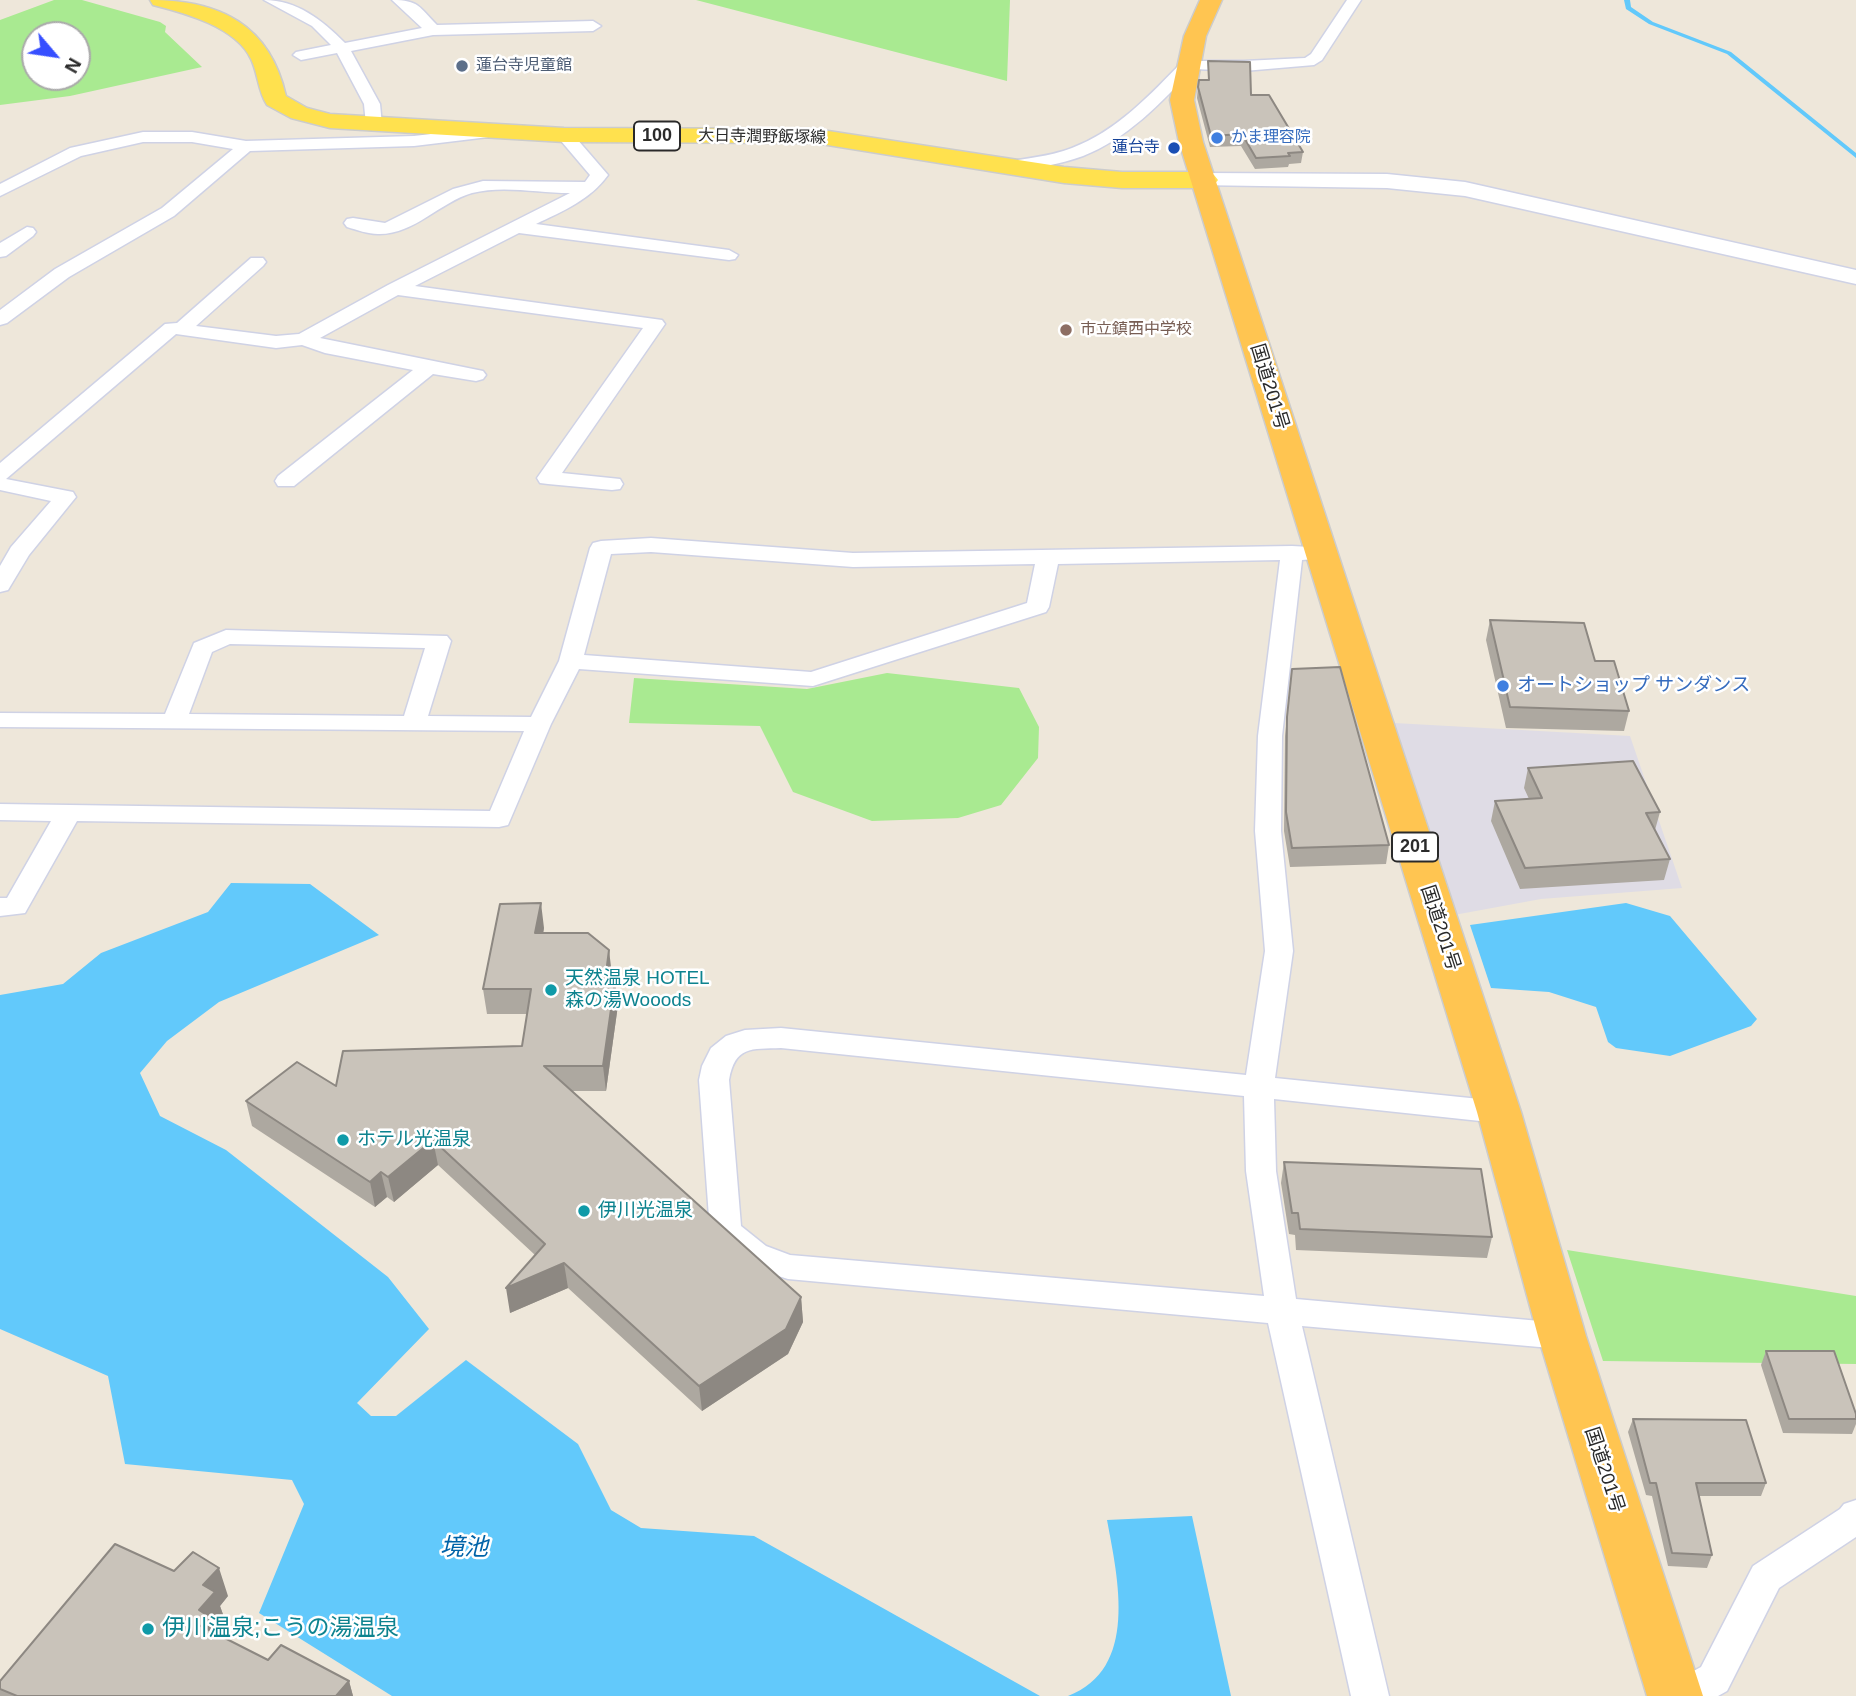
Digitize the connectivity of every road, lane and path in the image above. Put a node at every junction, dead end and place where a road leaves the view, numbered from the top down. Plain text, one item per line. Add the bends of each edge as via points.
1 (161, 0) edge
2 (271, 0) edge
3 (399, 0) edge
4 (1211, 0) edge
5 (1354, 0) edge
6 (593, 26) dead end
7 (433, 30) junction
8 (342, 48) junction
9 (301, 55) dead end
10 (1189, 64) junction
11 (374, 125) junction
12 (491, 132) junction
13 (564, 135) junction
14 (246, 146) junction
15 (1008, 167) junction
16 (1205, 180) junction
17 (589, 187) junction
18 (0, 191) edge
19 (353, 223) dead end
20 (0, 227) edge
21 (516, 227) junction
22 (0, 252) edge
23 (729, 255) dead end
24 (257, 262) dead end
25 (1856, 277) edge
26 (395, 289) junction
27 (0, 319) edge
28 (181, 330) junction
29 (304, 339) junction
30 (429, 367) junction
31 (476, 375) dead end
32 (0, 474) edge
33 (286, 481) dead end
34 (0, 484) edge
35 (611, 484) dead end
36 (1306, 553) junction
37 (1048, 557) junction
38 (0, 585) edge
39 (571, 661) junction
40 (0, 720) edge
41 (174, 721) junction
42 (414, 723) junction
43 (539, 724) junction
44 (0, 812) edge
45 (68, 814) junction
46 (0, 907) edge
47 (1259, 1088) junction
48 (1499, 1112) junction
49 (1282, 1312) junction
50 (1562, 1336) junction
51 (1856, 1515) edge
52 (1370, 1696) edge
53 (1675, 1696) edge
54 (1682, 1696) edge

1 - 11 main road, 大日寺潤野飯塚線 / 100 via 225,24 256,47 269,72 275,100 299,113 330,121
2 - 8 street via 317,23
3 - 7 street
4 - 10 highway, 国道201号 / 201
5 - 10 street via 1317,57 1308,62
6 - 7 street
7 - 8 street
8 - 9 street
8 - 11 street via 372,104
10 - 15 street via 1142,113 1096,143 1052,159
10 - 16 highway, 国道201号 / 201 via 1182,100
11 - 12 main road, 大日寺潤野飯塚線 / 100
12 - 13 main road, 大日寺潤野飯塚線 / 100
12 - 14 street via 414,141
13 - 15 main road, 大日寺潤野飯塚線 / 100 via 815,136
13 - 17 street via 599,175
14 - 18 street via 173,136 113,142 76,152
14 - 27 street via 168,212 62,273
15 - 16 main road, 大日寺潤野飯塚線 / 100 via 1122,180
16 - 25 street via 1387,181 1465,189
16 - 36 highway, 国道201号 / 201
17 - 19 street via 466,189 382,230
17 - 21 street
20 - 22 street via 26,232
21 - 23 street
21 - 26 street
24 - 28 street
26 - 29 street
26 - 35 street via 656,324 548,478
28 - 29 street via 276,342
28 - 32 street via 172,328
29 - 30 street
30 - 31 street
30 - 33 street
34 - 38 street via 65,497 19,552
36 - 37 street
36 - 47 street via 1270,736 1268,831 1279,951
36 - 48 highway, 国道201号 / 201
37 - 39 street via 1038,607 813,679
37 - 39 street via 853,560 651,545 601,548
39 - 43 street
40 - 41 street
41 - 42 street
41 - 42 street via 202,648 226,637 439,641
42 - 43 street
43 - 45 street via 499,819
44 - 45 street
45 - 46 street via 15,907
47 - 48 street
47 - 49 street via 1261,1171
47 - 49 street via 782,1038 733,1044 721,1053 714,1080 726,1231 755,1255 788,1267
48 - 50 highway, 国道201号 / 201
49 - 50 street
49 - 52 street
50 - 53 highway, 国道201号 / 201
51 - 54 street via 1766,1577 1714,1679

